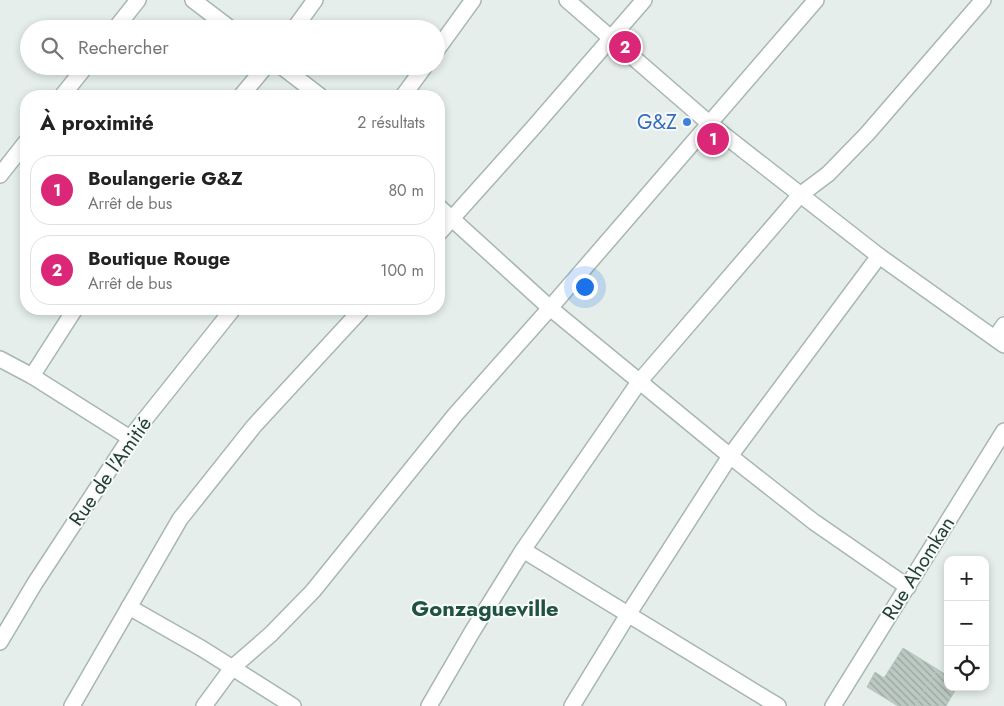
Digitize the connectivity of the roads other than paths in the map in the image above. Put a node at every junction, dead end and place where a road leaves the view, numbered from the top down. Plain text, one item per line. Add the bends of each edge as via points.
1 (138, 0) edge
2 (193, 0) edge
3 (315, 0) edge
4 (474, 0) edge
5 (567, 0) edge
6 (644, 0) edge
7 (816, 0) edge
8 (983, 0) edge
9 (122, 20) edge
10 (219, 20) edge
11 (301, 20) edge
12 (445, 39) edge
13 (610, 39) junction
14 (79, 75) edge
15 (259, 75) edge
16 (293, 75) edge
17 (418, 75) edge
18 (67, 90) edge
19 (247, 90) edge
20 (312, 90) edge
21 (407, 90) edge
22 (710, 124) junction
23 (20, 150) edge
24 (0, 175) edge
25 (800, 195) junction
26 (445, 214) edge
27 (451, 220) junction
28 (445, 226) edge
29 (879, 256) junction
30 (550, 308) junction
31 (71, 315) edge
32 (228, 315) edge
33 (356, 315) edge
34 (1004, 325) edge
35 (999, 342) edge
36 (0, 359) edge
37 (32, 376) junction
38 (639, 382) junction
39 (1004, 430) edge
40 (130, 438) junction
41 (730, 456) junction
42 (523, 550) junction
43 (908, 587) junction
44 (129, 607) junction
45 (629, 613) junction
46 (0, 642) edge
47 (232, 668) junction
48 (72, 706) edge
49 (204, 706) edge
50 (293, 706) edge
51 (429, 706) edge
52 (572, 706) edge
53 (778, 706) edge
54 (833, 706) edge

1 - 9 street
2 - 10 street
3 - 11 street
4 - 12 street
5 - 13 street
6 - 13 street
7 - 22 street
8 - 25 street via 867,134 828,174
13 - 22 street
13 - 27 street
14 - 18 street
15 - 19 street
16 - 20 street
17 - 21 street
22 - 25 street
22 - 30 street
23 - 24 street
25 - 29 street
25 - 38 street
26 - 27 street
27 - 28 street
27 - 30 street
29 - 35 street
29 - 41 street
30 - 38 street
30 - 47 street via 455,415 313,591
31 - 37 street
32 - 40 street, Rue de l'Amitié
33 - 44 street via 254,426 180,519
34 - 35 street
36 - 37 street
37 - 40 street
38 - 41 street
38 - 42 street
39 - 43 street, Rue Ahomkan
40 - 46 street, Rue de l'Amitié
41 - 43 street via 814,522
41 - 45 street
42 - 45 street
42 - 51 street
43 - 54 street, Rue Ahomkan
44 - 47 street
44 - 48 street
45 - 52 street
45 - 53 street
47 - 49 street
47 - 50 street

